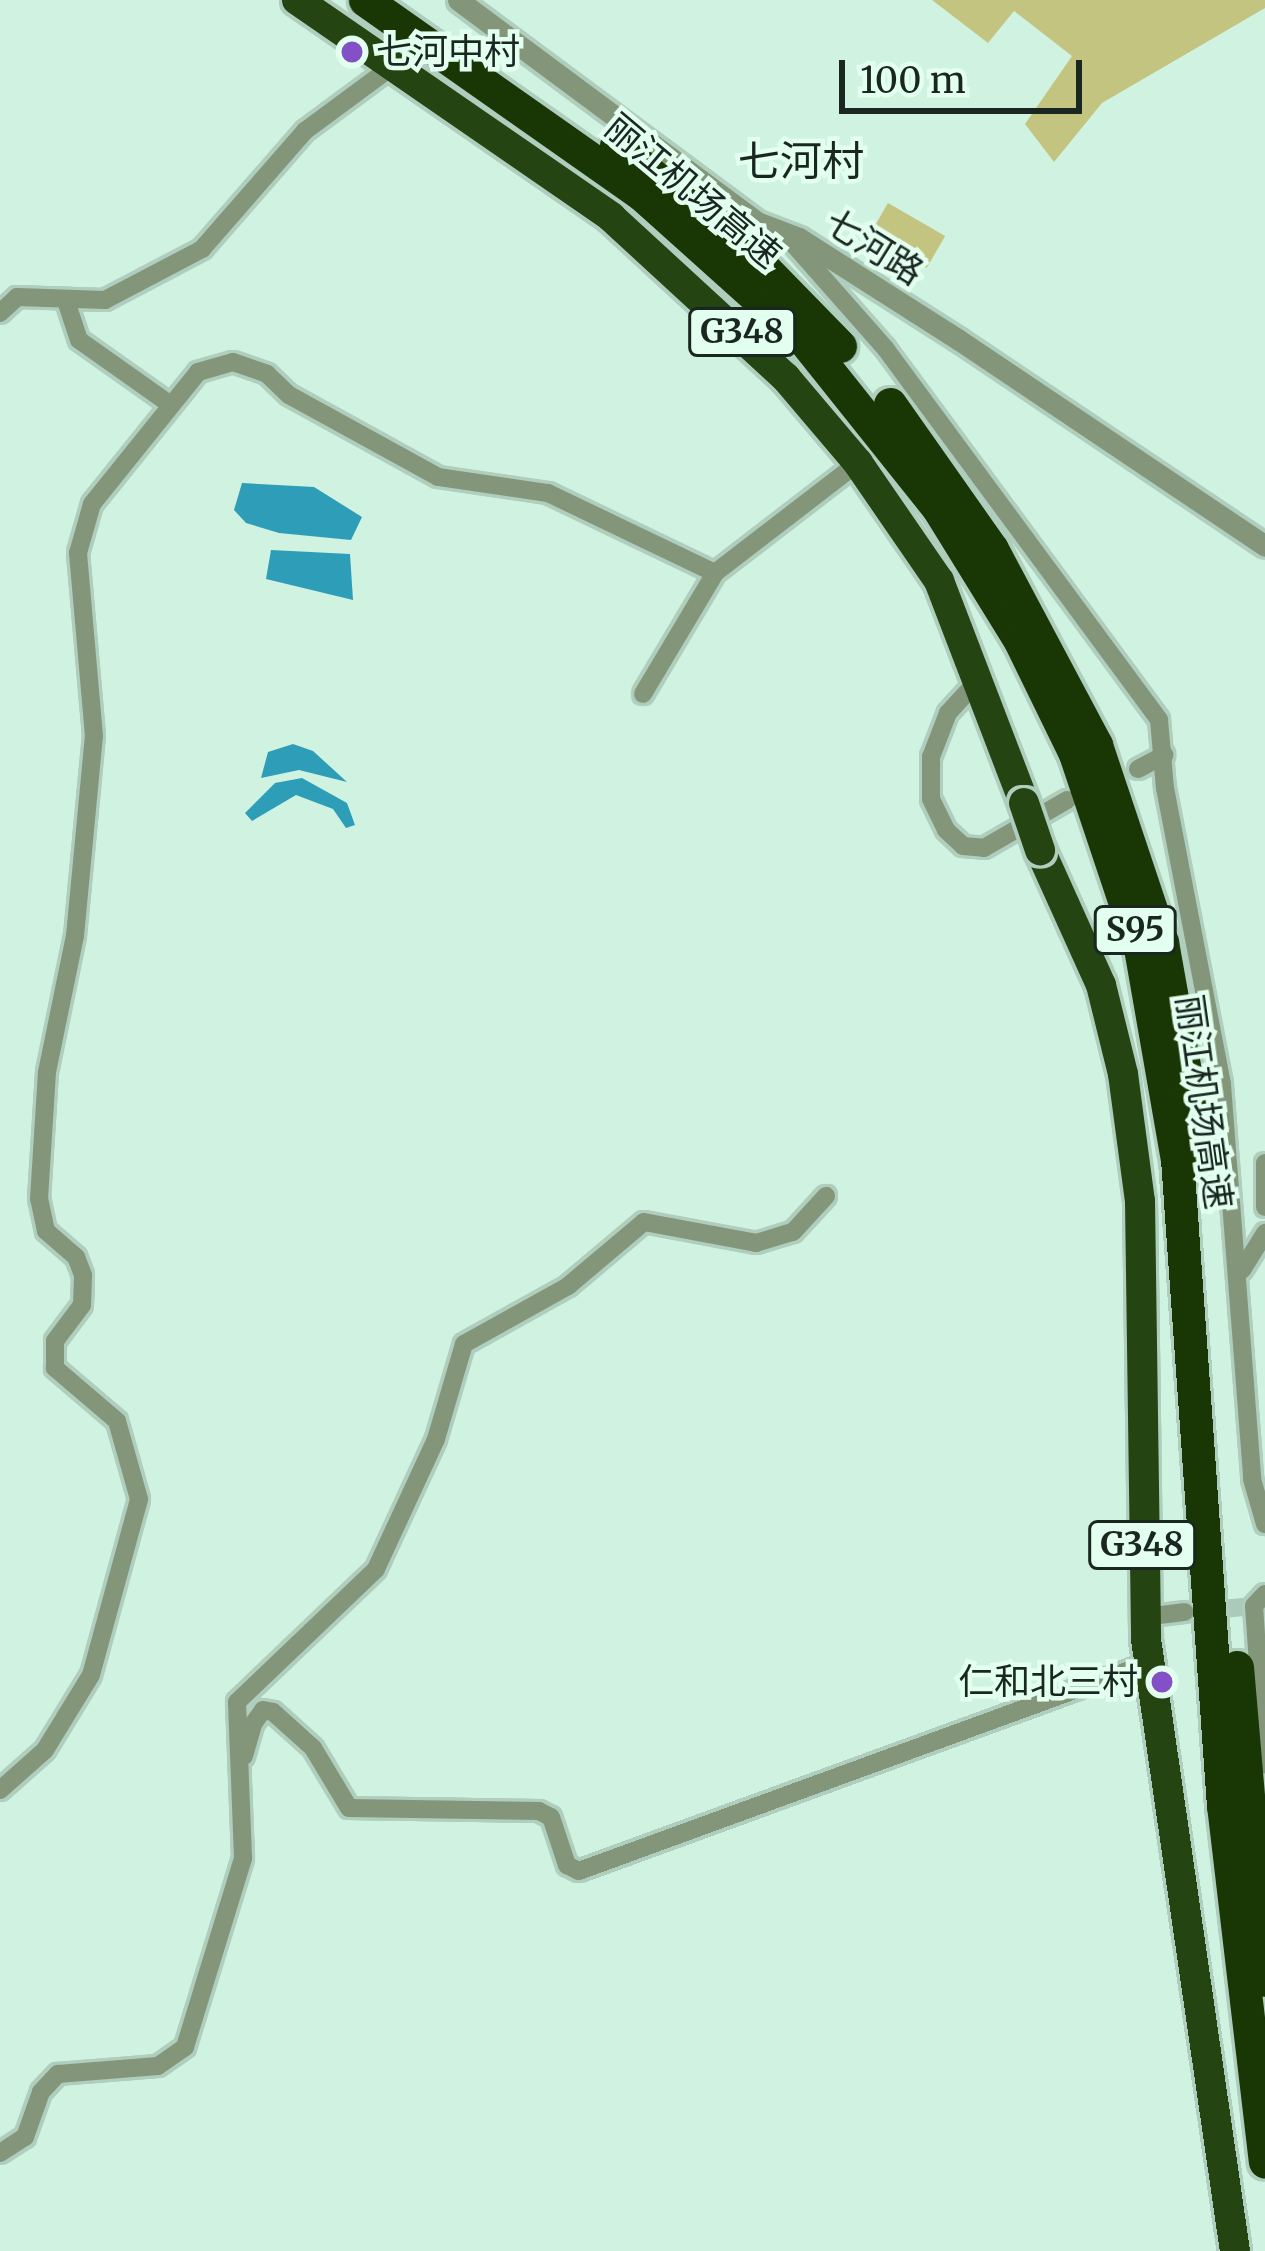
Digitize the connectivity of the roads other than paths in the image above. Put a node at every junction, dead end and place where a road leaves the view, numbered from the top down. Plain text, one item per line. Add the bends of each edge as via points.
1 (298, 0) edge
2 (364, 0) edge
3 (405, 0) edge
4 (458, 0) edge
5 (393, 66) junction
6 (782, 231) junction
7 (66, 302) junction
8 (0, 313) edge
9 (168, 403) junction
10 (858, 463) junction
11 (1264, 544) edge
12 (715, 572) junction
13 (981, 676) junction
14 (643, 694) dead end
15 (1164, 754) junction
16 (1138, 769) dead end
17 (1067, 800) dead end
18 (1265, 1163) edge
19 (826, 1196) dead end
20 (1265, 1207) edge
21 (1265, 1233) edge
22 (1242, 1270) junction
23 (1265, 1524) edge
24 (1265, 1594) edge
25 (1185, 1612) tunnel mouth
26 (1144, 1617) junction
27 (1149, 1663) junction
28 (1265, 1766) edge
29 (239, 1773) junction
30 (0, 1790) edge
31 (1265, 1988) edge
32 (0, 2152) edge
33 (1265, 2162) edge
34 (1235, 2251) edge

1 - 5 highway, G348
2 - 33 highway, 丽江机场高速 / S95 via 640,193 802,339 938,508 1020,641 1075,754 1140,948 1177,1159 1229,1868
3 - 31 highway, 丽江机场高速 / S95 via 655,175 819,323 898,414 981,531 1096,745 1162,942 1194,1113
4 - 6 street, 七河路 via 757,222
5 - 7 street via 305,130 214,241 117,296
5 - 10 highway, G348 via 685,278
6 - 11 street, 七河路
6 - 15 street via 885,348 1114,668 1155,711
7 - 8 street via 17,297
7 - 9 street via 79,340
9 - 12 street via 208,364 233,362 267,374 289,395 438,477 548,493
9 - 30 street via 92,504 78,543 94,736 75,937 47,1072 39,1198 46,1231 76,1257 83,1276 82,1305 55,1341 55,1368 117,1421 139,1499 91,1675 45,1750
10 - 12 street
10 - 13 highway, G348 via 939,581
12 - 14 street
13 - 17 street via 948,713 931,757 931,799 946,830 963,846 984,848
13 - 26 highway, G348, bridge via 1040,850 1101,985 1126,1095 1140,1201
15 - 16 street
15 - 22 street via 1222,1085
18 - 20 street
19 - 29 street via 793,1232 756,1243 644,1222 568,1286 471,1336 454,1360 436,1439 376,1569 239,1697
21 - 22 street
22 - 23 street via 1252,1479
24 - 28 street via 1254,1606
25 - 26 street
26 - 27 highway, G348
27 - 29 street via 579,1871 567,1865 550,1817 539,1811 349,1808 313,1748 267,1710 253,1724
27 - 34 highway, G348
29 - 32 street via 243,1858 185,2047 158,2066 58,2074 41,2092 25,2138

